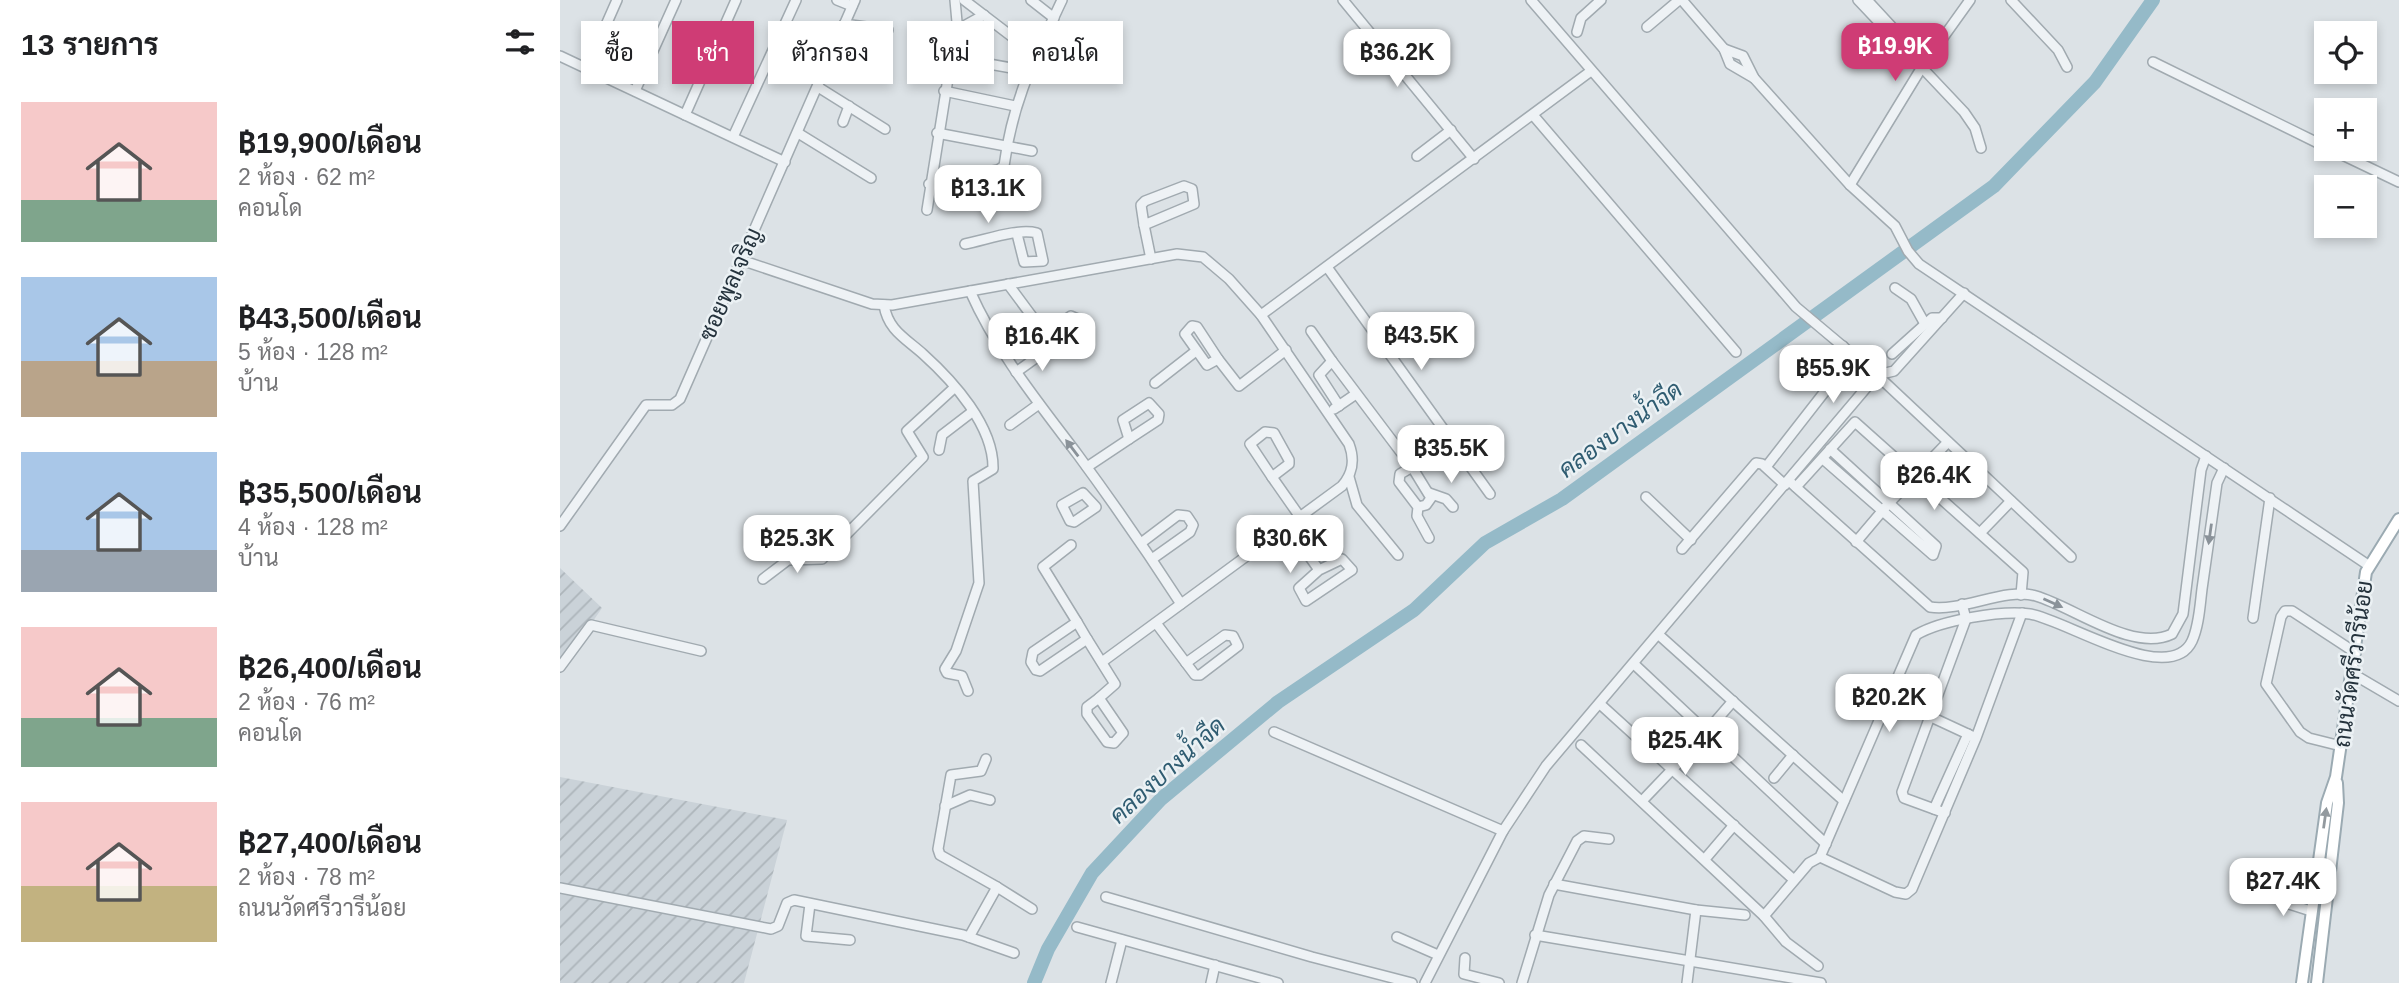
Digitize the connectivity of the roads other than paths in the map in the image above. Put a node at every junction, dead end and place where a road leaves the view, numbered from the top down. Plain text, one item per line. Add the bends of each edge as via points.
1 (617, 0) edge
2 (676, 0) edge
3 (736, 0) edge
4 (796, 0) edge
5 (837, 0) edge
6 (955, 0) edge
7 (964, 0) edge
8 (1031, 0) edge
9 (1062, 0) edge
10 (1343, 0) edge
11 (1531, 0) edge
12 (1601, 0) edge
13 (1680, 0) edge
14 (1858, 0) edge
15 (1867, 0) edge
16 (1970, 0) edge
17 (2011, 0) edge
18 (853, 3) edge
19 (984, 15) junction
20 (1054, 18) junction
21 (608, 21) edge
22 (845, 21) edge
23 (955, 21) edge
24 (973, 21) edge
25 (1053, 21) edge
26 (1647, 27) dead end
27 (1577, 32) dead end
28 (1008, 33) edge
29 (1724, 49) junction
30 (560, 56) edge
31 (2153, 62) dead end
32 (581, 65) edge
33 (1923, 65) junction
34 (2067, 67) dead end
35 (1591, 71) junction
36 (1754, 78) junction
37 (620, 84) edge
38 (819, 84) edge
39 (945, 84) edge
40 (1023, 84) edge
41 (818, 87) junction
42 (635, 91) junction
43 (944, 91) junction
44 (849, 106) junction
45 (1014, 106) junction
46 (685, 115) junction
47 (1532, 115) junction
48 (843, 122) dead end
49 (886, 129) dead end
50 (1451, 130) junction
51 (937, 132) junction
52 (798, 133) junction
53 (733, 137) junction
54 (2314, 141) edge
55 (1007, 145) junction
56 (1981, 148) dead end
57 (1032, 151) dead end
58 (1417, 156) dead end
59 (1474, 159) junction
60 (2355, 161) edge
61 (785, 162) junction
62 (871, 178) dead end
63 (2399, 182) edge
64 (929, 184) junction
65 (1850, 185) junction
66 (926, 210) dead end
67 (1144, 225) junction
68 (1017, 234) junction
69 (965, 244) dead end
70 (1151, 259) junction
71 (741, 260) junction
72 (1043, 261) junction
73 (1327, 267) junction
74 (1047, 278) junction
75 (1008, 285) junction
76 (1895, 288) dead end
77 (970, 291) junction
78 (1964, 293) junction
79 (884, 305) junction
80 (1261, 314) junction
81 (1942, 318) junction
82 (1925, 324) junction
83 (1311, 331) dead end
84 (1048, 338) junction
85 (1843, 346) junction
86 (1052, 348) junction
87 (1286, 350) junction
88 (1196, 351) junction
89 (1736, 352) dead end
90 (1892, 354) dead end
91 (1218, 359) junction
92 (1332, 361) junction
93 (1016, 372) junction
94 (1878, 375) junction
95 (1155, 383) dead end
96 (954, 388) junction
97 (1356, 394) junction
98 (1039, 404) junction
99 (1339, 406) junction
100 (972, 412) junction
101 (1330, 413) junction
102 (1010, 425) dead end
103 (1129, 439) dead end
104 (1948, 442) junction
105 (1830, 449) junction
106 (939, 450) dead end
107 (2206, 456) junction
108 (1823, 459) junction
109 (1087, 467) junction
110 (1412, 467) junction
111 (1766, 467) junction
112 (2224, 468) junction
113 (1916, 475) junction
114 (1272, 477) junction
115 (1349, 477) junction
116 (1790, 484) junction
117 (1429, 493) junction
118 (1490, 494) dead end
119 (1646, 497) dead end
120 (2270, 498) junction
121 (1110, 500) junction
122 (2011, 501) junction
123 (1889, 503) junction
124 (1418, 507) junction
125 (1453, 507) dead end
126 (1096, 508) dead end
127 (1882, 510) junction
128 (1300, 517) junction
129 (2399, 519) edge
130 (560, 526) edge
131 (1288, 526) junction
132 (1980, 533) junction
133 (1429, 538) dead end
134 (1690, 540) junction
135 (1856, 542) junction
136 (1141, 543) junction
137 (1072, 545) dead end
138 (1682, 549) dead end
139 (1398, 555) dead end
140 (2071, 557) dead end
141 (1152, 559) junction
142 (2368, 565) junction
143 (1319, 570) junction
144 (763, 579) dead end
145 (2021, 595) junction
146 (1181, 604) junction
147 (1962, 604) junction
148 (2022, 613) junction
149 (2253, 618) dead end
150 (1966, 619) junction
151 (1077, 622) junction
152 (1156, 623) junction
153 (2123, 633) junction
154 (1659, 635) junction
155 (1087, 639) junction
156 (2119, 649) junction
157 (701, 651) dead end
158 (2356, 653) junction
159 (1102, 662) junction
160 (1186, 663) junction
161 (1634, 664) junction
162 (560, 667) edge
163 (2353, 674) junction
164 (968, 691) dead end
165 (1099, 698) junction
166 (1733, 701) junction
167 (2399, 701) edge
168 (1600, 704) junction
169 (1929, 716) junction
170 (1714, 723) dead end
171 (1274, 732) dead end
172 (1707, 733) junction
173 (1972, 736) junction
174 (1581, 745) dead end
175 (2341, 746) junction
176 (1793, 755) junction
177 (986, 759) dead end
178 (1671, 769) junction
179 (2336, 777) junction
180 (1774, 778) dead end
181 (989, 800) dead end
182 (1642, 801) junction
183 (1844, 801) junction
184 (945, 806) junction
185 (1934, 809) junction
186 (1945, 813) junction
187 (1734, 825) junction
188 (1503, 831) junction
189 (1609, 839) dead end
190 (1826, 844) junction
191 (1820, 857) junction
192 (1705, 859) junction
193 (1794, 880) junction
194 (1554, 884) junction
195 (997, 887) junction
196 (560, 888) edge
197 (2279, 894) dead end
198 (1106, 897) dead end
199 (810, 904) junction
200 (2327, 905) junction
201 (2312, 908) junction
202 (1032, 909) dead end
203 (1696, 910) junction
204 (1745, 915) dead end
205 (1764, 916) junction
206 (1077, 927) dead end
207 (1535, 935) junction
208 (969, 937) junction
209 (1397, 937) dead end
210 (850, 940) dead end
211 (1122, 940) junction
212 (1014, 953) dead end
213 (1438, 955) junction
214 (1465, 958) dead end
215 (1690, 960) junction
216 (1215, 965) junction
217 (1818, 966) dead end
218 (1111, 983) edge
219 (1210, 983) edge
220 (1279, 983) edge
221 (1412, 983) edge
222 (1425, 983) edge
223 (1499, 983) edge
224 (1522, 983) edge
225 (1687, 983) edge
226 (1821, 983) edge
227 (2302, 983) edge
228 (2317, 983) edge

1 - 21 street
2 - 42 street
3 - 46 street
4 - 53 street
5 - 18 street
6 - 23 street
7 - 19 street
8 - 20 street
9 - 20 street
10 - 50 street
11 - 35 street
12 - 27 street via 1581,18
13 - 26 street
13 - 29 street
14 - 33 street
15 - 33 street
16 - 33 street
17 - 34 street via 2058,50
18 - 22 street, ซอยพูลเจริญ
19 - 24 street
19 - 28 street
20 - 25 street
29 - 36 street via 1735,69
29 - 36 street via 1743,56
30 - 32 street
31 - 54 street
33 - 56 street via 1972,123
33 - 65 street
35 - 47 street
35 - 85 street via 1796,307
36 - 65 street
37 - 42 street
38 - 41 street, ซอยพูลเจริญ
39 - 43 street
40 - 45 street
41 - 44 street
41 - 52 street, ซอยพูลเจริญ
42 - 46 street
43 - 45 street
43 - 51 street
44 - 48 street
44 - 49 street
45 - 55 street
46 - 53 street
47 - 59 street
47 - 89 street
50 - 58 street
50 - 59 street
51 - 55 street
51 - 64 street
52 - 61 street, ซอยพูลเจริญ
52 - 62 street
53 - 61 street
55 - 57 street
55 - 64 street via 1002,169
59 - 73 street
60 - 63 street
61 - 71 street, ซอยพูลเจริญ
64 - 66 street
65 - 78 street via 1877,208 1919,264
67 - 67 street via 1141,211 1145,201 1190,186 1196,196 1194,204
67 - 70 street
68 - 69 street
68 - 72 street via 1024,262
68 - 72 street via 1037,233
70 - 74 street
70 - 80 street via 1177,254 1203,257
71 - 79 street
71 - 130 street, ซอยพูลเจริญ via 680,399 672,405 646,405
72 - 74 street
73 - 80 street
73 - 118 street
74 - 75 street
75 - 77 street
75 - 84 street
76 - 82 street via 1911,299
77 - 79 street
77 - 93 street via 987,331
78 - 81 street
78 - 107 street
79 - 96 street via 888,324
80 - 87 street
81 - 82 street via 1935,316
81 - 94 street via 1891,372
82 - 90 street
83 - 92 street
84 - 86 street
84 - 86 street via 1072,316 1083,323 1080,336 1064,348
85 - 94 street
85 - 111 street via 1827,364 1826,390
86 - 93 street
87 - 91 street via 1239,386
87 - 101 street
88 - 91 street via 1205,365
88 - 91 street via 1185,334 1192,326
88 - 95 street
92 - 97 street
92 - 99 street via 1319,375
93 - 98 street
94 - 104 street
94 - 116 street
96 - 100 street
96 - 144 street via 907,431 923,457 879,502 822,559 788,560
97 - 99 street
97 - 110 street
98 - 102 street
109 -> 98 street
99 - 101 street
100 - 106 street via 942,435
100 - 164 street via 989,444 993,469 973,481 979,583 956,651 945,669 962,676
101 - 115 street via 1353,455
103 - 109 street
104 - 113 street
104 - 122 street
105 - 108 street
105 - 113 street via 1855,422
105 - 123 street
107 - 112 street
107 - 153 street via 2179,625 2164,638
108 - 116 street
108 - 127 street
109 - 121 street
110 - 117 street
110 - 124 street via 1400,474 1399,482
111 - 116 street
111 - 134 street via 1756,463
112 - 120 street
112 -> 156 street via 2217,483 2192,642 2178,653 2142,657
113 - 123 street
113 - 132 street
114 - 114 street via 1250,444 1265,432 1274,433 1289,460
114 - 128 street
115 - 128 street
115 - 139 street via 1357,505
116 - 135 street
116 - 154 street
117 - 124 street via 1430,502
117 - 125 street
119 - 134 street
120 - 142 street
120 - 149 street
121 - 126 street
121 - 136 street
122 - 132 street
122 - 140 street
123 - 127 street
123 - 127 street via 1936,546 1933,555
124 - 133 street via 1417,516
127 - 135 street
128 - 131 street
129 - 142 main road, ถนนวัดศรีวารีน้อย
131 - 143 street
131 - 146 street
132 - 145 street via 2023,572
134 - 138 street
135 - 147 street via 1930,607
136 - 141 street
136 - 141 street via 1178,515 1187,516 1193,525 1190,532
137 - 151 street via 1042,567
141 - 146 street
142 - 158 main road, ถนนวัดศรีวารีน้อย
143 - 143 street via 1299,588 1307,601 1352,570 1342,559
145 - 147 street
145 -> 153 street via 2035,596
146 - 152 street
147 - 150 street
148 - 150 street
148 - 156 street via 2069,626
148 - 173 street
150 - 169 street
150 - 183 street via 1922,632 1912,640
151 - 155 street
151 - 155 street via 1033,652 1033,666 1040,671
152 - 159 street
152 - 160 street
153 - 156 street
154 - 161 street
154 - 166 street
155 - 159 street
157 - 162 street via 591,625
158 - 163 main road, ถนนวัดศรีวารีน้อย
158 - 175 street via 2292,611 2281,617 2267,688 2300,732
159 - 165 street via 1115,684
160 - 160 street via 1200,675 1235,649 1237,640 1225,635
161 - 168 street
161 - 172 street
163 - 167 street
163 - 175 main road, ถนนวัดศรีวารีน้อย
165 - 165 street via 1087,707 1087,715 1107,743 1114,743 1123,733
166 - 170 street
166 - 176 street
168 - 178 street
168 - 188 street via 1546,766
169 - 173 street
169 - 185 street via 1902,796
171 - 188 street
172 - 178 street
172 - 190 street
173 - 185 street
173 - 186 street
174 - 182 street
175 - 179 main road, ถนนวัดศรีวารีน้อย
176 - 180 street
176 - 183 street
177 - 184 street via 981,771 951,775
178 - 182 street
178 - 187 street
179 - 200 main road, ถนนวัดศรีวารีน้อย via 2338,803
201 -> 179 main road, ถนนวัดศรีวารีน้อย via 2327,803
181 - 184 street via 970,795
182 - 192 street
183 - 190 street
184 - 195 street via 940,855
185 - 186 street
186 - 191 street via 1906,894
187 - 192 street
187 - 193 street
188 - 213 street
189 - 194 street via 1580,837
190 - 191 street
191 - 193 street
192 - 205 street
193 - 205 street
194 - 203 street
194 - 207 street
195 - 202 street
195 - 208 street
196 - 199 street via 771,929 778,926 790,900
197 - 201 street via 2286,903
198 - 221 street
199 - 208 street
199 - 210 street via 806,936
200 - 201 main road
200 - 228 main road, ถนนวัดศรีวารีน้อย
201 - 227 main road, ถนนวัดศรีวารีน้อย
203 - 204 street
203 - 215 street
205 - 217 street via 1786,942
206 - 211 street
207 - 215 street
207 - 224 street
208 - 212 street
209 - 213 street
211 - 216 street
211 - 218 street
213 - 222 street
214 - 223 street via 1464,974
215 - 225 street
215 - 226 street
216 - 219 street
216 - 220 street

